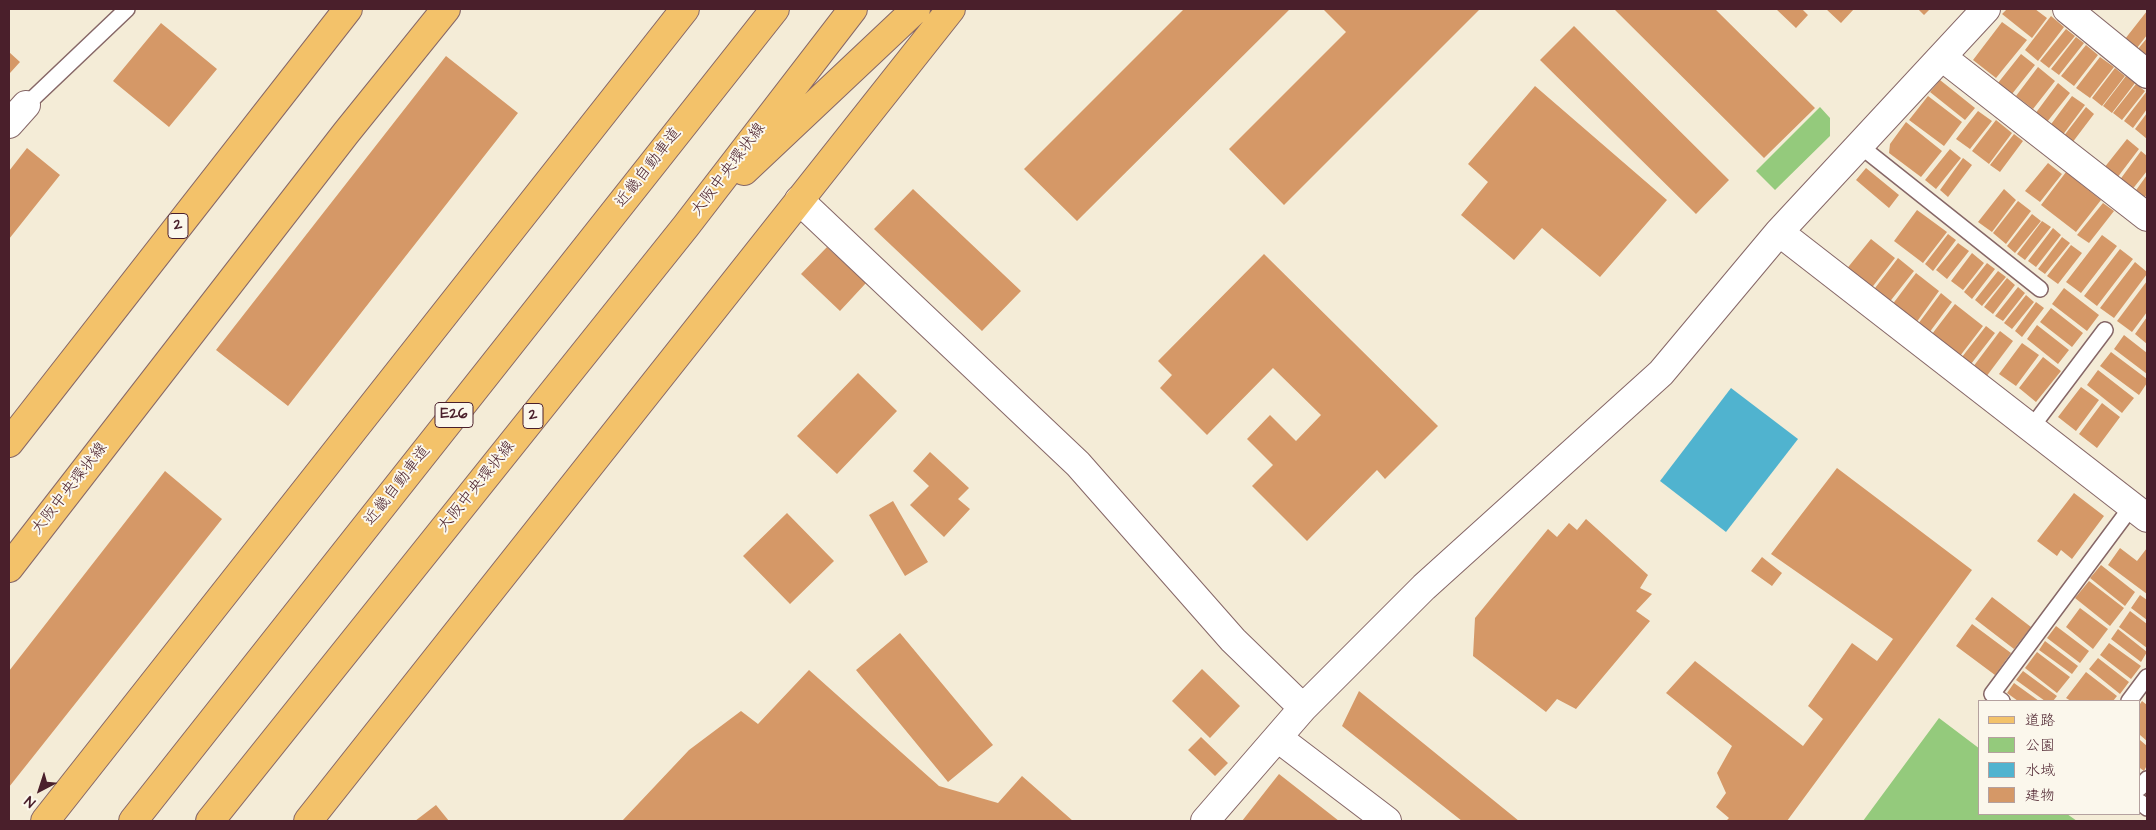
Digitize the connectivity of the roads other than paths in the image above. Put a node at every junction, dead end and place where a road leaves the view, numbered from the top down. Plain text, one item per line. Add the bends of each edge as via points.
1 (127, 9) edge
2 (348, 9) edge
3 (427, 9) edge
4 (446, 9) edge
5 (684, 9) edge
6 (775, 9) edge
7 (853, 9) edge
8 (916, 9) edge
9 (951, 9) edge
10 (1986, 9) edge
11 (2066, 9) edge
12 (1942, 57) junction
13 (2147, 74) edge
14 (18, 114) edge
15 (346, 134) junction
16 (1859, 145) junction
17 (799, 200) junction
18 (2147, 217) edge
19 (686, 226) junction
20 (1779, 232) junction
21 (2040, 289) dead end
22 (2105, 330) dead end
23 (2031, 428) junction
24 (9, 443) edge
25 (2140, 512) edge
26 (9, 568) edge
27 (2147, 677) edge
28 (2001, 700) edge
29 (2130, 700) edge
30 (1303, 708) junction
31 (1278, 738) junction
32 (46, 821) edge
33 (133, 821) edge
34 (210, 821) edge
35 (308, 821) edge
36 (1205, 821) edge
37 (1387, 821) edge

1 - 14 lane
2 - 24 main road, 2
3 - 15 main road
4 - 15 main road, 大阪中央環状線
5 - 32 main road
6 - 33 main road, 近畿自動車道 / E26
7 - 19 main road, 大阪中央環状線 / 2
8 - 19 main road
9 - 17 main road
10 - 12 street
11 - 13 street
12 - 16 street
12 - 18 street
15 - 26 main road, 大阪中央環状線
16 - 20 street
16 - 21 lane
17 - 30 street via 1078,464 1233,640
17 - 35 main road
19 - 34 main road, 大阪中央環状線 / 2
20 - 23 street
20 - 30 street via 1661,373 1424,587
22 - 23 lane
23 - 25 street
25 - 28 lane via 1992,694
27 - 29 lane
30 - 31 street
31 - 36 street
31 - 37 street

